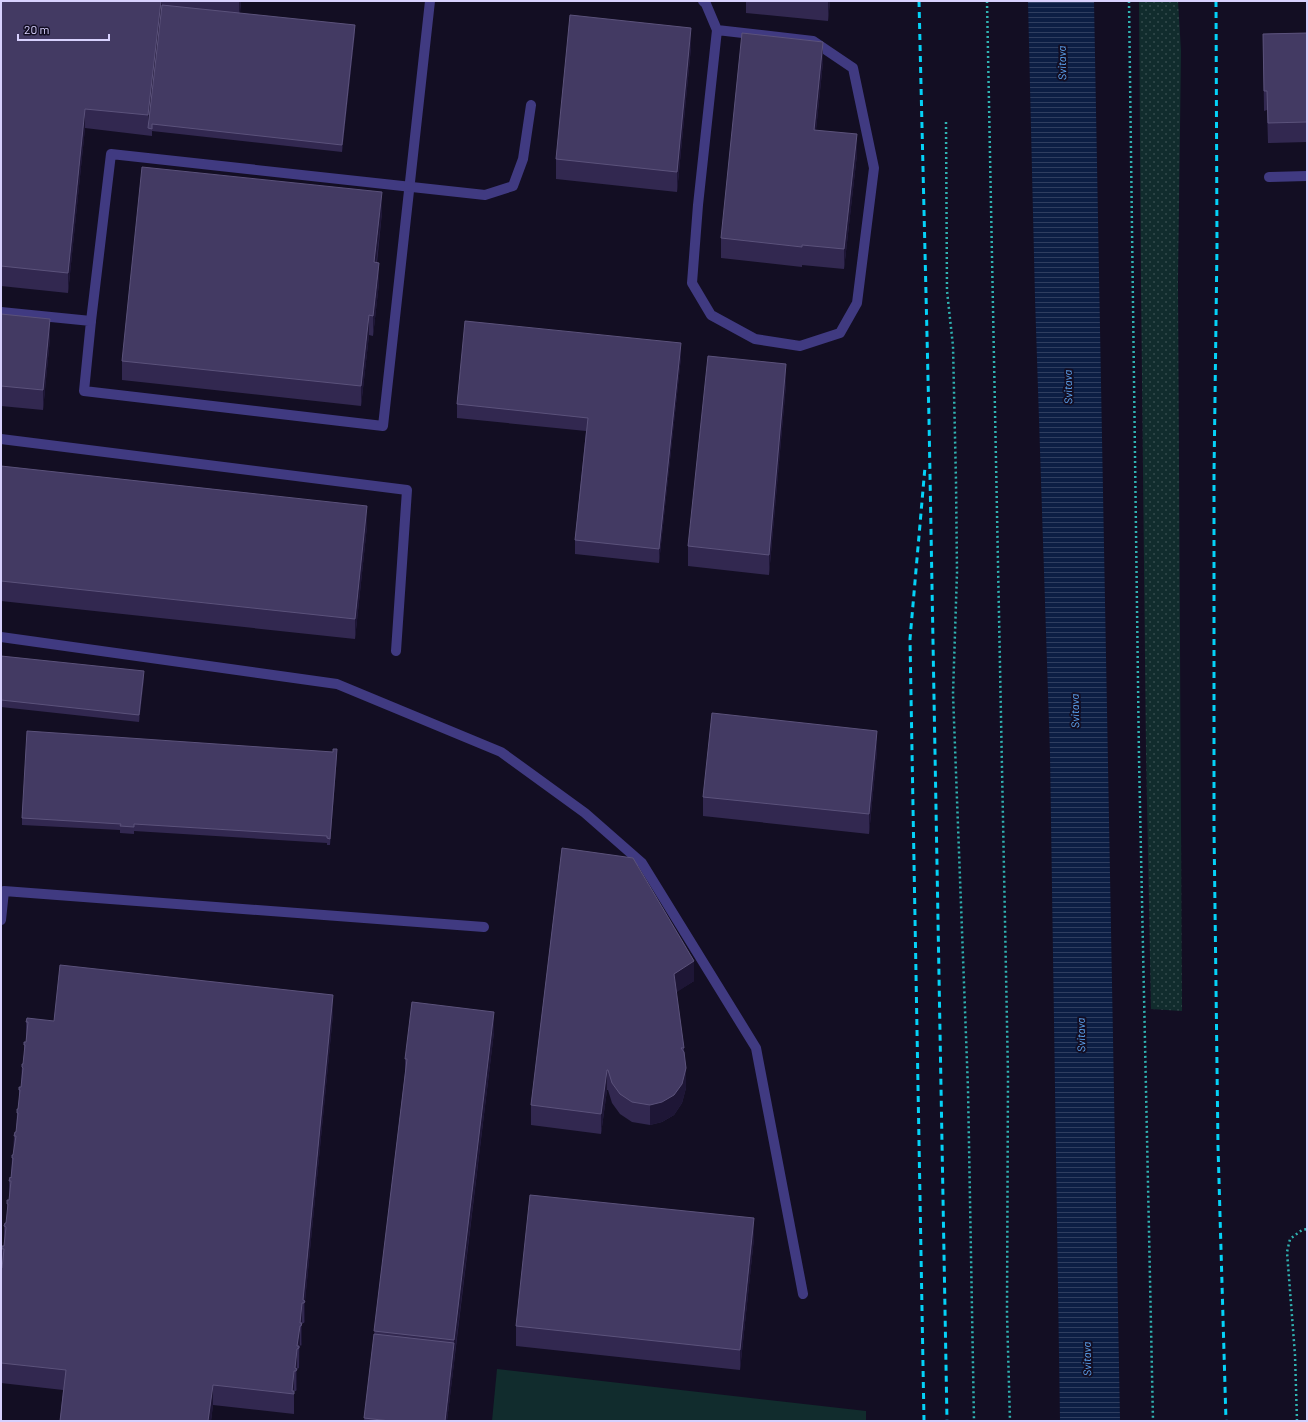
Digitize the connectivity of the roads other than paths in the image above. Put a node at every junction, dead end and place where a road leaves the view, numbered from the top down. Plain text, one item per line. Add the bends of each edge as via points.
1 (430, 1) edge
2 (703, 1) edge
3 (717, 30) junction
4 (531, 105) dead end
5 (1307, 176) edge
6 (1269, 177) dead end
7 (410, 187) junction
8 (1, 312) edge
9 (91, 321) junction
10 (1, 439) edge
11 (1, 637) edge
12 (396, 651) dead end
13 (3, 891) edge
14 (1, 920) edge
15 (484, 927) dead end
16 (803, 1294) dead end

1 - 7 lane
2 - 3 lane
3 - 3 lane via 692,283 711,315 755,339 800,346 840,333 857,302 874,168 853,68 813,41
4 - 7 lane via 523,159 513,186 485,195
5 - 6 lane
7 - 9 lane via 111,154
7 - 9 lane via 383,426 84,391
8 - 9 lane
10 - 12 lane via 407,490
11 - 16 lane via 337,684 501,752 585,813 642,863 756,1048
13 - 14 lane
13 - 15 lane

